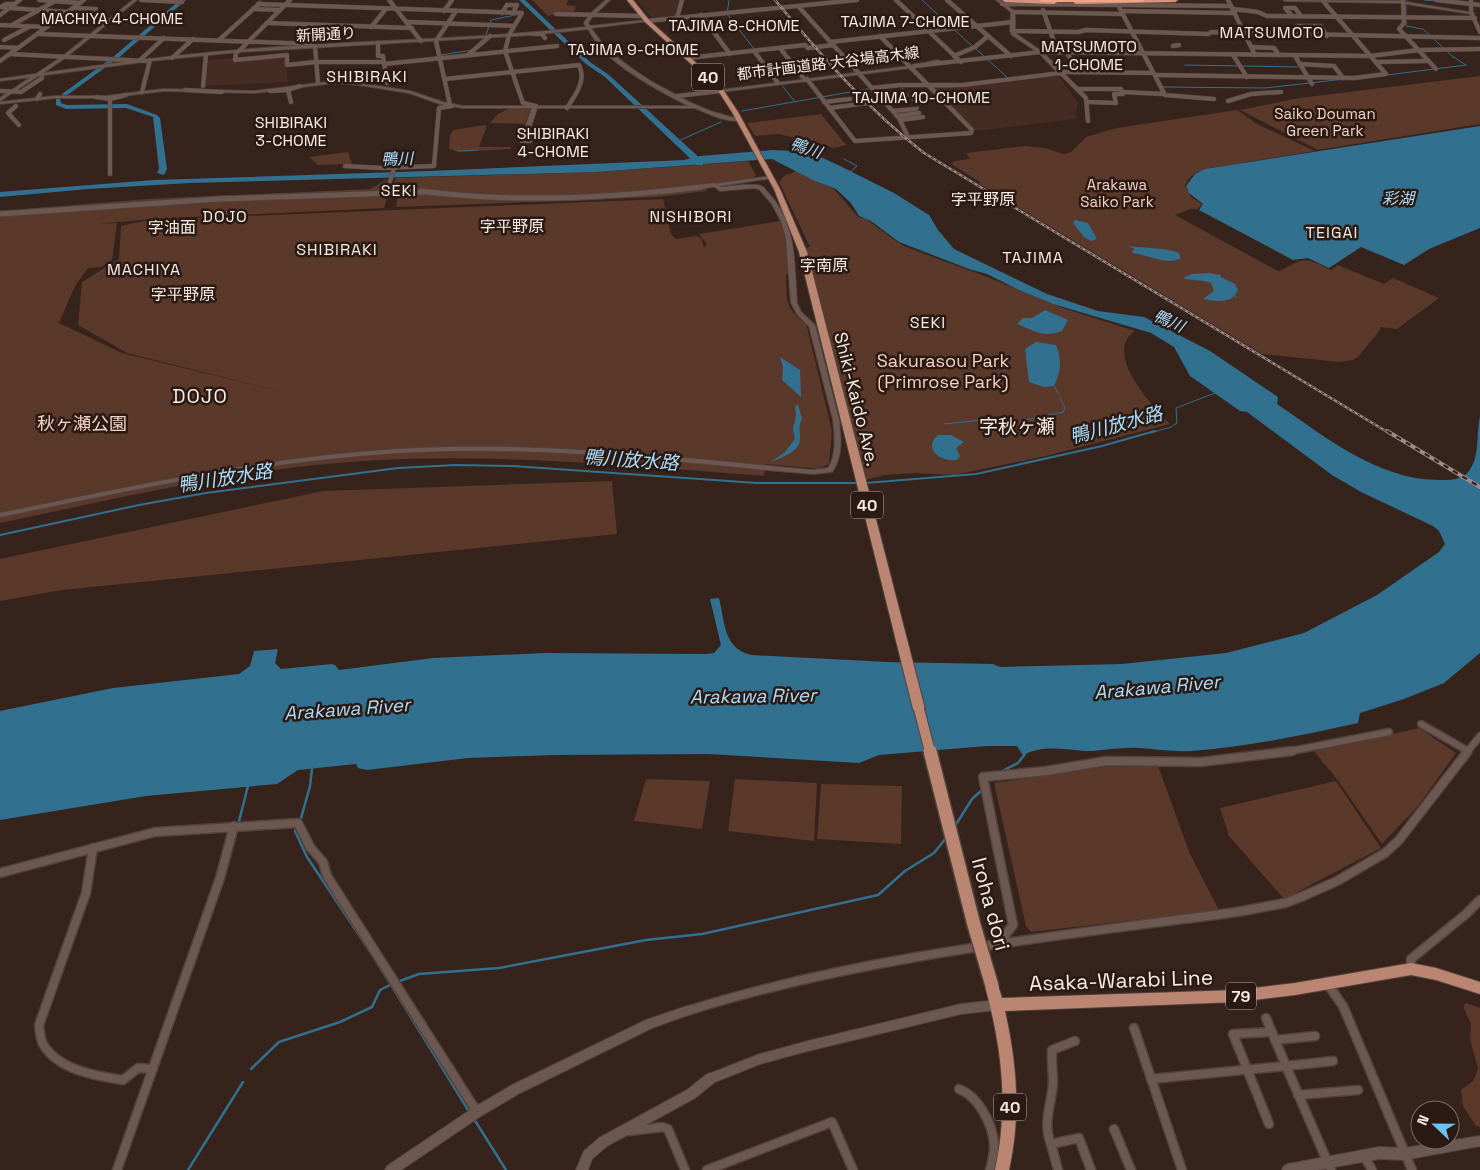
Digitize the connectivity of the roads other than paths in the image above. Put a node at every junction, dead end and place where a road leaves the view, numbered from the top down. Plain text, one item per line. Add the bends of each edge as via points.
1 (20, 0) edge
2 (39, 0) edge
3 (135, 0) edge
4 (141, 0) edge
5 (163, 0) edge
6 (263, 0) edge
7 (290, 0) edge
8 (389, 0) edge
9 (452, 0) edge
10 (608, 0) edge
11 (630, 0) edge
12 (682, 0) edge
13 (792, 0) edge
14 (856, 0) edge
15 (896, 0) edge
16 (947, 0) edge
17 (1142, 0) edge
18 (1174, 0) edge
19 (1228, 0) edge
20 (1285, 0) edge
21 (1436, 0) edge
22 (55, 1) edge
23 (82, 1) edge
24 (360, 1) edge
25 (1002, 1) edge
26 (1334, 1) edge
27 (181, 2) dead end
28 (1044, 2) edge
29 (1323, 2) junction
30 (1404, 2) edge
31 (15, 4) junction
32 (258, 4) junction
33 (1117, 4) junction
34 (1471, 4) edge
35 (285, 5) junction
36 (1158, 5) junction
37 (1480, 5) edge
38 (791, 6) junction
39 (798, 6) junction
40 (73, 8) junction
41 (354, 8) junction
42 (9, 9) junction
43 (96, 9) dead end
44 (253, 9) junction
45 (386, 9) junction
46 (397, 9) junction
47 (0, 10) edge
48 (39, 10) junction
49 (280, 10) junction
50 (444, 10) junction
51 (1233, 10) junction
52 (456, 11) junction
53 (68, 12) junction
54 (1013, 12) junction
55 (1161, 12) junction
56 (502, 13) junction
57 (513, 13) junction
58 (1042, 13) junction
59 (1122, 13) junction
60 (556, 14) dead end
61 (1472, 14) junction
62 (0, 15) edge
63 (591, 15) junction
64 (1480, 15) edge
65 (701, 16) junction
66 (1292, 16) junction
67 (1301, 16) junction
68 (1336, 17) junction
69 (1405, 17) junction
70 (677, 18) junction
71 (1475, 18) junction
72 (645, 19) junction
73 (407, 22) junction
74 (1013, 22) junction
75 (268, 23) junction
76 (447, 23) junction
77 (0, 25) edge
78 (12, 25) junction
79 (30, 26) junction
80 (514, 26) junction
81 (976, 26) junction
82 (1309, 26) junction
83 (48, 27) junction
84 (371, 27) junction
85 (589, 27) junction
86 (412, 28) junction
87 (1479, 29) edge
88 (928, 31) junction
89 (1012, 31) junction
90 (1050, 32) junction
91 (1133, 33) junction
92 (38, 34) junction
93 (528, 34) junction
94 (1245, 34) junction
95 (508, 35) junction
96 (1304, 35) junction
97 (92, 36) junction
98 (490, 36) junction
99 (880, 36) junction
100 (988, 36) junction
101 (1316, 36) junction
102 (1327, 36) junction
103 (1353, 36) junction
104 (1406, 37) junction
105 (164, 38) junction
106 (545, 38) dead end
107 (1480, 38) edge
108 (193, 39) junction
109 (4, 40) dead end
110 (220, 40) junction
111 (436, 40) junction
112 (250, 41) junction
113 (421, 41) junction
114 (378, 43) junction
115 (832, 44) junction
116 (557, 46) dead end
117 (1173, 46) dead end
118 (1179, 46) dead end
119 (316, 47) junction
120 (1252, 47) junction
121 (0, 48) edge
122 (18, 48) junction
123 (780, 48) junction
124 (1480, 49) edge
125 (262, 50) junction
126 (1418, 50) junction
127 (505, 51) junction
128 (755, 51) junction
129 (238, 52) junction
130 (1040, 52) junction
131 (1058, 53) junction
132 (1067, 53) junction
133 (10, 54) junction
134 (730, 54) junction
135 (1143, 54) junction
136 (206, 55) junction
137 (468, 55) junction
138 (1233, 55) junction
139 (1256, 55) junction
140 (954, 56) junction
141 (1011, 56) junction
142 (1279, 56) junction
143 (1295, 56) junction
144 (1370, 56) junction
145 (64, 57) junction
146 (172, 58) junction
147 (262, 58) junction
148 (440, 58) junction
149 (688, 58) junction
150 (0, 61) edge
151 (136, 61) junction
152 (149, 61) junction
153 (938, 61) dead end
154 (1428, 61) junction
155 (316, 62) junction
156 (961, 62) junction
157 (1376, 62) junction
158 (384, 63) junction
159 (1300, 64) junction
160 (912, 66) junction
161 (1436, 69) dead end
162 (512, 72) junction
163 (1079, 72) junction
164 (859, 73) junction
165 (1060, 73) junction
166 (1154, 74) junction
167 (40, 77) junction
168 (1247, 77) junction
169 (1308, 78) junction
170 (1343, 78) junction
171 (444, 79) junction
172 (806, 79) junction
173 (0, 80) edge
174 (780, 82) junction
175 (318, 83) junction
176 (387, 83) dead end
177 (1312, 84) dead end
178 (203, 86) dead end
179 (300, 86) junction
180 (930, 87) junction
181 (872, 88) junction
182 (1077, 89) junction
183 (288, 90) junction
184 (721, 90) junction
185 (0, 91) edge
186 (270, 91) junction
187 (12, 92) junction
188 (142, 92) junction
189 (1122, 92) junction
190 (1281, 92) dead end
191 (40, 94) dead end
192 (1164, 94) junction
193 (126, 95) junction
194 (677, 96) junction
195 (96, 97) junction
196 (36, 99) junction
197 (110, 99) junction
198 (850, 99) dead end
199 (1214, 99) dead end
200 (0, 101) edge
201 (884, 101) junction
202 (1228, 101) dead end
203 (291, 102) dead end
204 (824, 102) junction
205 (1089, 102) junction
206 (17, 104) junction
207 (451, 105) junction
208 (695, 107) junction
209 (535, 108) junction
210 (567, 108) junction
211 (829, 108) junction
212 (916, 108) dead end
213 (4, 111) dead end
214 (893, 111) junction
215 (919, 113) dead end
216 (897, 116) junction
217 (923, 118) dead end
218 (739, 120) junction
219 (900, 120) junction
220 (1088, 121) dead end
221 (19, 125) dead end
222 (908, 137) junction
223 (345, 166) dead end
224 (395, 166) junction
225 (110, 174) dead end
226 (769, 174) junction
227 (714, 184) junction
228 (424, 192) junction
229 (0, 214) edge
230 (0, 515) edge
231 (919, 709) joint
232 (1421, 724) dead end
233 (1389, 732) dead end
234 (1480, 736) edge
235 (1468, 751) junction
236 (237, 826) junction
237 (93, 848) junction
238 (0, 873) edge
239 (1480, 900) edge
240 (998, 944) junction
241 (1411, 969) junction
242 (1326, 982) junction
243 (1480, 988) edge
244 (998, 1005) junction
245 (687, 1011) joint
246 (1266, 1018) dead end
247 (1134, 1028) dead end
248 (1274, 1036) junction
249 (1315, 1036) dead end
250 (1074, 1041) dead end
251 (1333, 1061) dead end
252 (1286, 1066) junction
253 (153, 1069) junction
254 (1247, 1069) junction
255 (1151, 1079) junction
256 (959, 1088) dead end
257 (1358, 1090) dead end
258 (1298, 1094) junction
259 (474, 1114) junction
260 (1269, 1124) dead end
261 (1114, 1129) dead end
262 (624, 1131) junction
263 (1480, 1141) edge
264 (1051, 1144) junction
265 (1404, 1154) junction
266 (1364, 1156) junction
267 (1329, 1166) edge
268 (117, 1170) edge
269 (391, 1170) edge
270 (582, 1170) edge
271 (685, 1170) edge
272 (708, 1170) edge
273 (853, 1170) edge
274 (990, 1170) edge
275 (1002, 1170) edge
276 (1058, 1170) edge
277 (1091, 1170) edge
278 (1131, 1170) edge
279 (1182, 1170) edge
280 (1288, 1170) edge
281 (1372, 1170) edge
282 (1412, 1170) edge

1 - 31 street
2 - 22 street
3 - 97 street
4 - 5 street
5 - 27 street
6 - 32 street
7 - 35 street
8 - 46 street
9 - 50 street
10 - 63 street
11 - 72 main road, 40
12 - 70 street
13 - 38 street
14 - 39 street
15 - 88 street
16 - 81 street
17 - 28 highway
18 - 33 highway
19 - 51 street
20 - 29 street
21 - 34 street
22 - 23 street
22 - 48 street
23 - 40 street
24 - 41 street
25 - 28 street
25 - 33 highway
25 - 54 street
26 - 29 street
26 - 30 street
28 - 33 street
28 - 58 street
29 - 68 street
30 - 61 street
30 - 69 street
31 - 42 street
31 - 42 street via 2,7
32 - 35 street
32 - 44 street
33 - 36 street
33 - 59 street
34 - 37 street
34 - 61 street
35 - 41 street
35 - 49 street
36 - 51 street
36 - 55 street
38 - 39 street
38 - 65 street
39 - 115 street
40 - 43 street
40 - 53 street
41 - 45 street
42 - 47 street
42 - 48 street
42 - 62 street
44 - 49 street
44 - 110 street
45 - 46 street
45 - 84 street
46 - 50 street
46 - 73 street
48 - 53 street
48 - 78 street
49 - 75 street
50 - 52 street
51 - 55 street
51 - 66 street via 1267,16
51 - 94 street
52 - 56 street
52 - 76 street
53 - 83 street
54 - 58 street
54 - 74 street
55 - 59 street
56 - 57 street
56 - 57 street via 507,5 518,6
57 - 80 street via 522,13
58 - 59 street
58 - 90 street
59 - 91 street
60 - 63 street
61 - 64 street
61 - 71 street
63 - 72 street
63 - 85 street via 586,23
65 - 70 street
65 - 134 street
66 - 67 street
66 - 67 street via 1285,8 1294,8
67 - 68 street
68 - 69 street
68 - 103 street
69 - 71 street
69 - 104 street via 1399,29
70 - 72 street
71 - 87 street
72 - 85 street
72 - 149 main road, 40
73 - 76 street
73 - 86 street
74 - 81 street
74 - 89 street
75 - 84 street
75 - 112 street
76 - 80 street
76 - 111 street
77 - 78 street
78 - 79 street
79 - 83 street
79 - 109 street
80 - 95 street
81 - 88 street
81 - 100 street
82 - 96 street via 1297,26
82 - 101 street
82 - 102 street via 1320,26
83 - 92 street
84 - 86 street
85 - 93 street, 新開通り
85 - 194 street via 620,63
86 - 113 street
88 - 99 street
88 - 140 street
89 - 90 street
89 - 130 street
90 - 91 street
90 - 131 street
91 - 94 street
91 - 135 street
92 - 97 street
92 - 122 street
93 - 95 street, 新開通り
93 - 106 street via 542,34
94 - 96 street
94 - 120 street
95 - 98 street, 新開通り
95 - 127 street
96 - 101 street
97 - 105 street
97 - 145 street
98 - 111 street, 新開通り
98 - 137 street
99 - 115 street
99 - 160 street
100 - 140 street
100 - 141 street
101 - 102 street
102 - 103 street
103 - 104 street
103 - 144 street
104 - 107 street
104 - 126 street
105 - 108 street
105 - 151 street
108 - 110 street
108 - 146 street
110 - 112 street
111 - 113 street, 新開通り
111 - 148 street
112 - 119 street via 313,44
112 - 129 street
113 - 114 street, 新開通り
114 - 119 street, 新開通り
114 - 158 street via 378,56 383,56
115 - 123 street
115 - 164 street
116 - 127 street
117 - 118 street
119 - 125 street, 新開通り
119 - 155 street
120 - 139 street
120 - 142 street via 1274,48
121 - 122 street
122 - 133 street
123 - 128 street
123 - 172 street
124 - 126 street
125 - 129 street, 新開通り
125 - 147 street
126 - 144 street
126 - 154 street
127 - 137 street
127 - 162 street
128 - 134 street
128 - 174 street
129 - 136 street, 新開通り
129 - 147 street via 235,60
130 - 131 street
130 - 141 street
130 - 165 street
131 - 132 street
132 - 135 street
132 - 163 street
133 - 145 street
133 - 150 street
134 - 149 street
135 - 138 street
135 - 166 street
136 - 146 street, 新開通り
136 - 178 street
137 - 148 street
138 - 139 street
138 - 168 street
139 - 142 street
140 - 156 street
141 - 156 street
142 - 143 street
143 - 144 street
143 - 159 street
144 - 157 street
145 - 151 street
145 - 167 street
146 - 152 street, 新開通り
147 - 155 street via 287,55 287,65
148 - 158 street
148 - 171 street
149 - 184 main road, 40
151 - 152 street, 新開通り
151 - 167 street, 新開通り
152 - 188 street
153 - 160 street, 都市計画道路 大谷場高木線
154 - 157 street
154 - 161 street
155 - 158 street
155 - 175 street
156 - 160 street
157 - 170 street via 1386,74
158 - 176 street
159 - 169 street
159 - 170 street via 1334,66
160 - 164 street, 都市計画道路 大谷場高木線
160 - 180 street
162 - 171 street
162 - 209 street via 523,103
162 - 210 street via 579,65 583,74
163 - 165 street
163 - 166 street
164 - 172 street, 都市計画道路 大谷場高木線
164 - 181 street
165 - 180 street
165 - 182 street
166 - 168 street
166 - 192 street
167 - 173 street
167 - 187 street
168 - 169 street
169 - 170 street
169 - 177 street
171 - 207 street
172 - 174 street, 都市計画道路 大谷場高木線
172 - 204 street
174 - 184 street, 都市計画道路 大谷場高木線
175 - 179 street
175 - 207 street via 341,82 395,89
179 - 183 street
179 - 186 street
180 - 181 street via 900,85
180 - 222 street via 972,131
181 - 201 street
182 - 189 street via 1120,89
182 - 205 street
183 - 186 street
183 - 203 street
184 - 194 street
184 - 218 main road, 40
185 - 187 street
186 - 188 street
187 - 200 street
188 - 193 street
189 - 192 street
189 - 205 street via 1114,94 1116,102
190 - 202 street
191 - 196 street
192 - 199 street
193 - 195 street
193 - 197 street
194 - 208 street
195 - 196 street
195 - 197 street
196 - 206 street
197 - 225 street
198 - 204 street
200 - 206 street
201 - 211 street
201 - 214 street
204 - 211 street
205 - 220 street
206 - 213 street
206 - 221 street via 8,113
207 - 209 street
207 - 224 street via 439,108 434,166
208 - 210 street
208 - 218 street via 726,119
209 - 209 street via 527,134 532,136 530,141 522,141
209 - 210 street
211 - 222 street via 855,141
212 - 214 street
214 - 216 street
215 - 216 street
216 - 219 street
217 - 219 street
218 - 226 main road, 40
219 - 222 street
223 - 224 street
224 - 228 street via 388,188
226 - 227 street
226 - 231 main road, Shiki-Kaido Ave. / 40 via 795,228
227 - 228 street via 664,191 487,198
227 - 230 street via 720,189 762,188 784,221 789,238 794,306 814,331 836,420 835,463 830,470 812,472 534,450 395,451 238,468
228 - 229 street via 219,199
231 - 244 main road, Iroha dori / 40, bridge via 974,925
232 - 235 street
233 - 240 street via 1259,756 1201,762 1106,761 983,777 1012,925
234 - 235 street
235 - 240 street via 1391,848 1353,873 1301,897 1237,912
236 - 237 street via 155,832
236 - 253 street
236 - 259 street via 300,826 310,847 323,862 327,876
237 - 238 street
237 - 253 street via 86,893 39,1025 42,1043 48,1054 60,1061 108,1078 123,1080 138,1068
239 - 241 street via 1411,958
240 - 245 street via 840,970
241 - 242 main road, Asaka-Warabi Line / 79
241 - 243 main road, Asaka-Warabi Line / 79
242 - 244 main road, Asaka-Warabi Line / 79 via 1260,994 1218,997
242 - 265 street via 1343,1006
244 - 262 street via 946,1012 760,1059 711,1078 691,1094
244 - 275 main road, Iroha dori / 40 via 1010,1070 1008,1145
245 - 259 street via 650,1024 516,1088
246 - 248 street
247 - 255 street
248 - 249 street
248 - 252 street
248 - 254 street via 1234,1034
250 - 264 street via 1052,1050 1053,1083 1045,1123
251 - 252 street
252 - 254 street
252 - 258 street
253 - 268 street
254 - 255 street
254 - 260 street
255 - 279 street
256 - 274 street via 972,1096 994,1141
257 - 258 street
258 - 267 street
259 - 269 street
261 - 278 street
262 - 270 street via 588,1155
262 - 271 street via 668,1129
263 - 265 street
264 - 276 street
264 - 277 street via 1079,1138
265 - 266 street
265 - 282 street
266 - 267 street
266 - 281 street
267 - 280 street
272 - 273 street via 832,1122

